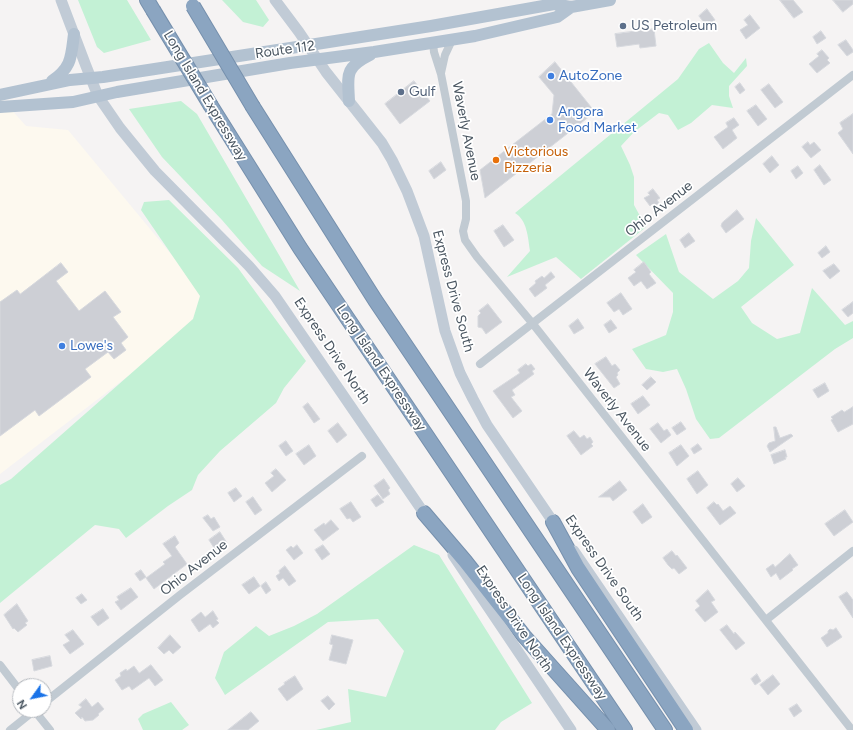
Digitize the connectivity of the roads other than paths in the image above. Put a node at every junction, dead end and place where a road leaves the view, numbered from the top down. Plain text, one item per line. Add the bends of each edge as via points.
1 (61, 0) edge
2 (275, 0) edge
3 (610, 0) edge
4 (191, 3) edge
5 (150, 5) edge
6 (571, 7) junction
7 (481, 17) junction
8 (74, 34) junction
9 (452, 40) junction
10 (433, 43) junction
11 (308, 46) junction
12 (374, 52) junction
13 (318, 60) junction
14 (441, 74) junction
15 (853, 75) edge
16 (91, 78) junction
17 (46, 84) junction
18 (0, 95) edge
19 (98, 96) junction
20 (349, 101) junction
21 (0, 107) edge
22 (533, 324) junction
23 (480, 364) dead end
24 (362, 456) dead end
25 (424, 513) junction
26 (553, 522) junction
27 (853, 551) edge
28 (766, 620) junction
29 (0, 665) edge
30 (12, 681) edge
31 (52, 697) edge
32 (25, 718) edge
33 (41, 718) edge
34 (10, 730) edge
35 (50, 730) edge
36 (571, 730) edge
37 (608, 730) edge
38 (625, 730) edge
39 (665, 730) edge
40 (686, 730) edge
41 (696, 730) edge
42 (852, 730) edge

1 - 8 main road, Express Drive North
2 - 11 main road, Express Drive South
3 - 6 main road, Route 112
4 - 39 highway, bridge via 253,107 375,300
5 - 38 highway, Long Island Expressway, bridge via 300,248
6 - 7 main road, Route 112 via 554,4
6 - 9 main road, Route 112 via 556,17
7 - 10 main road via 445,31 437,36
7 - 11 main road, Route 112
8 - 16 main road, Express Drive North
8 - 17 main road via 68,66 60,76
9 - 10 main road, Route 112
9 - 14 street, Waverly Avenue via 445,55
10 - 12 main road, Route 112
10 - 14 street, Waverly Avenue
11 - 13 main road, Express Drive South
11 - 16 main road, Route 112
12 - 13 main road, Route 112
12 - 20 main road via 358,61 350,70
13 - 19 main road, Route 112
13 - 20 main road, Express Drive South
14 - 22 street, Waverly Avenue via 466,201 463,231 465,240
15 - 22 street, Ohio Avenue
16 - 17 main road, Route 112
16 - 19 main road, Express Drive North
17 - 18 main road, Route 112
19 - 21 main road, Route 112 via 73,102
19 - 25 main road, Express Drive North via 155,171 249,266 275,296
20 - 26 main road, Express Drive South via 392,160 411,201 428,251 449,345 469,393
22 - 23 street, Ohio Avenue
22 - 28 street, Waverly Avenue
24 - 31 street, Ohio Avenue
25 - 36 main road, Express Drive North
25 - 37 highway via 524,636
26 - 40 highway via 578,568
26 - 41 main road, Express Drive South
27 - 28 street
28 - 42 street, Waverly Avenue
29 - 30 street
32 - 34 street
33 - 35 street

